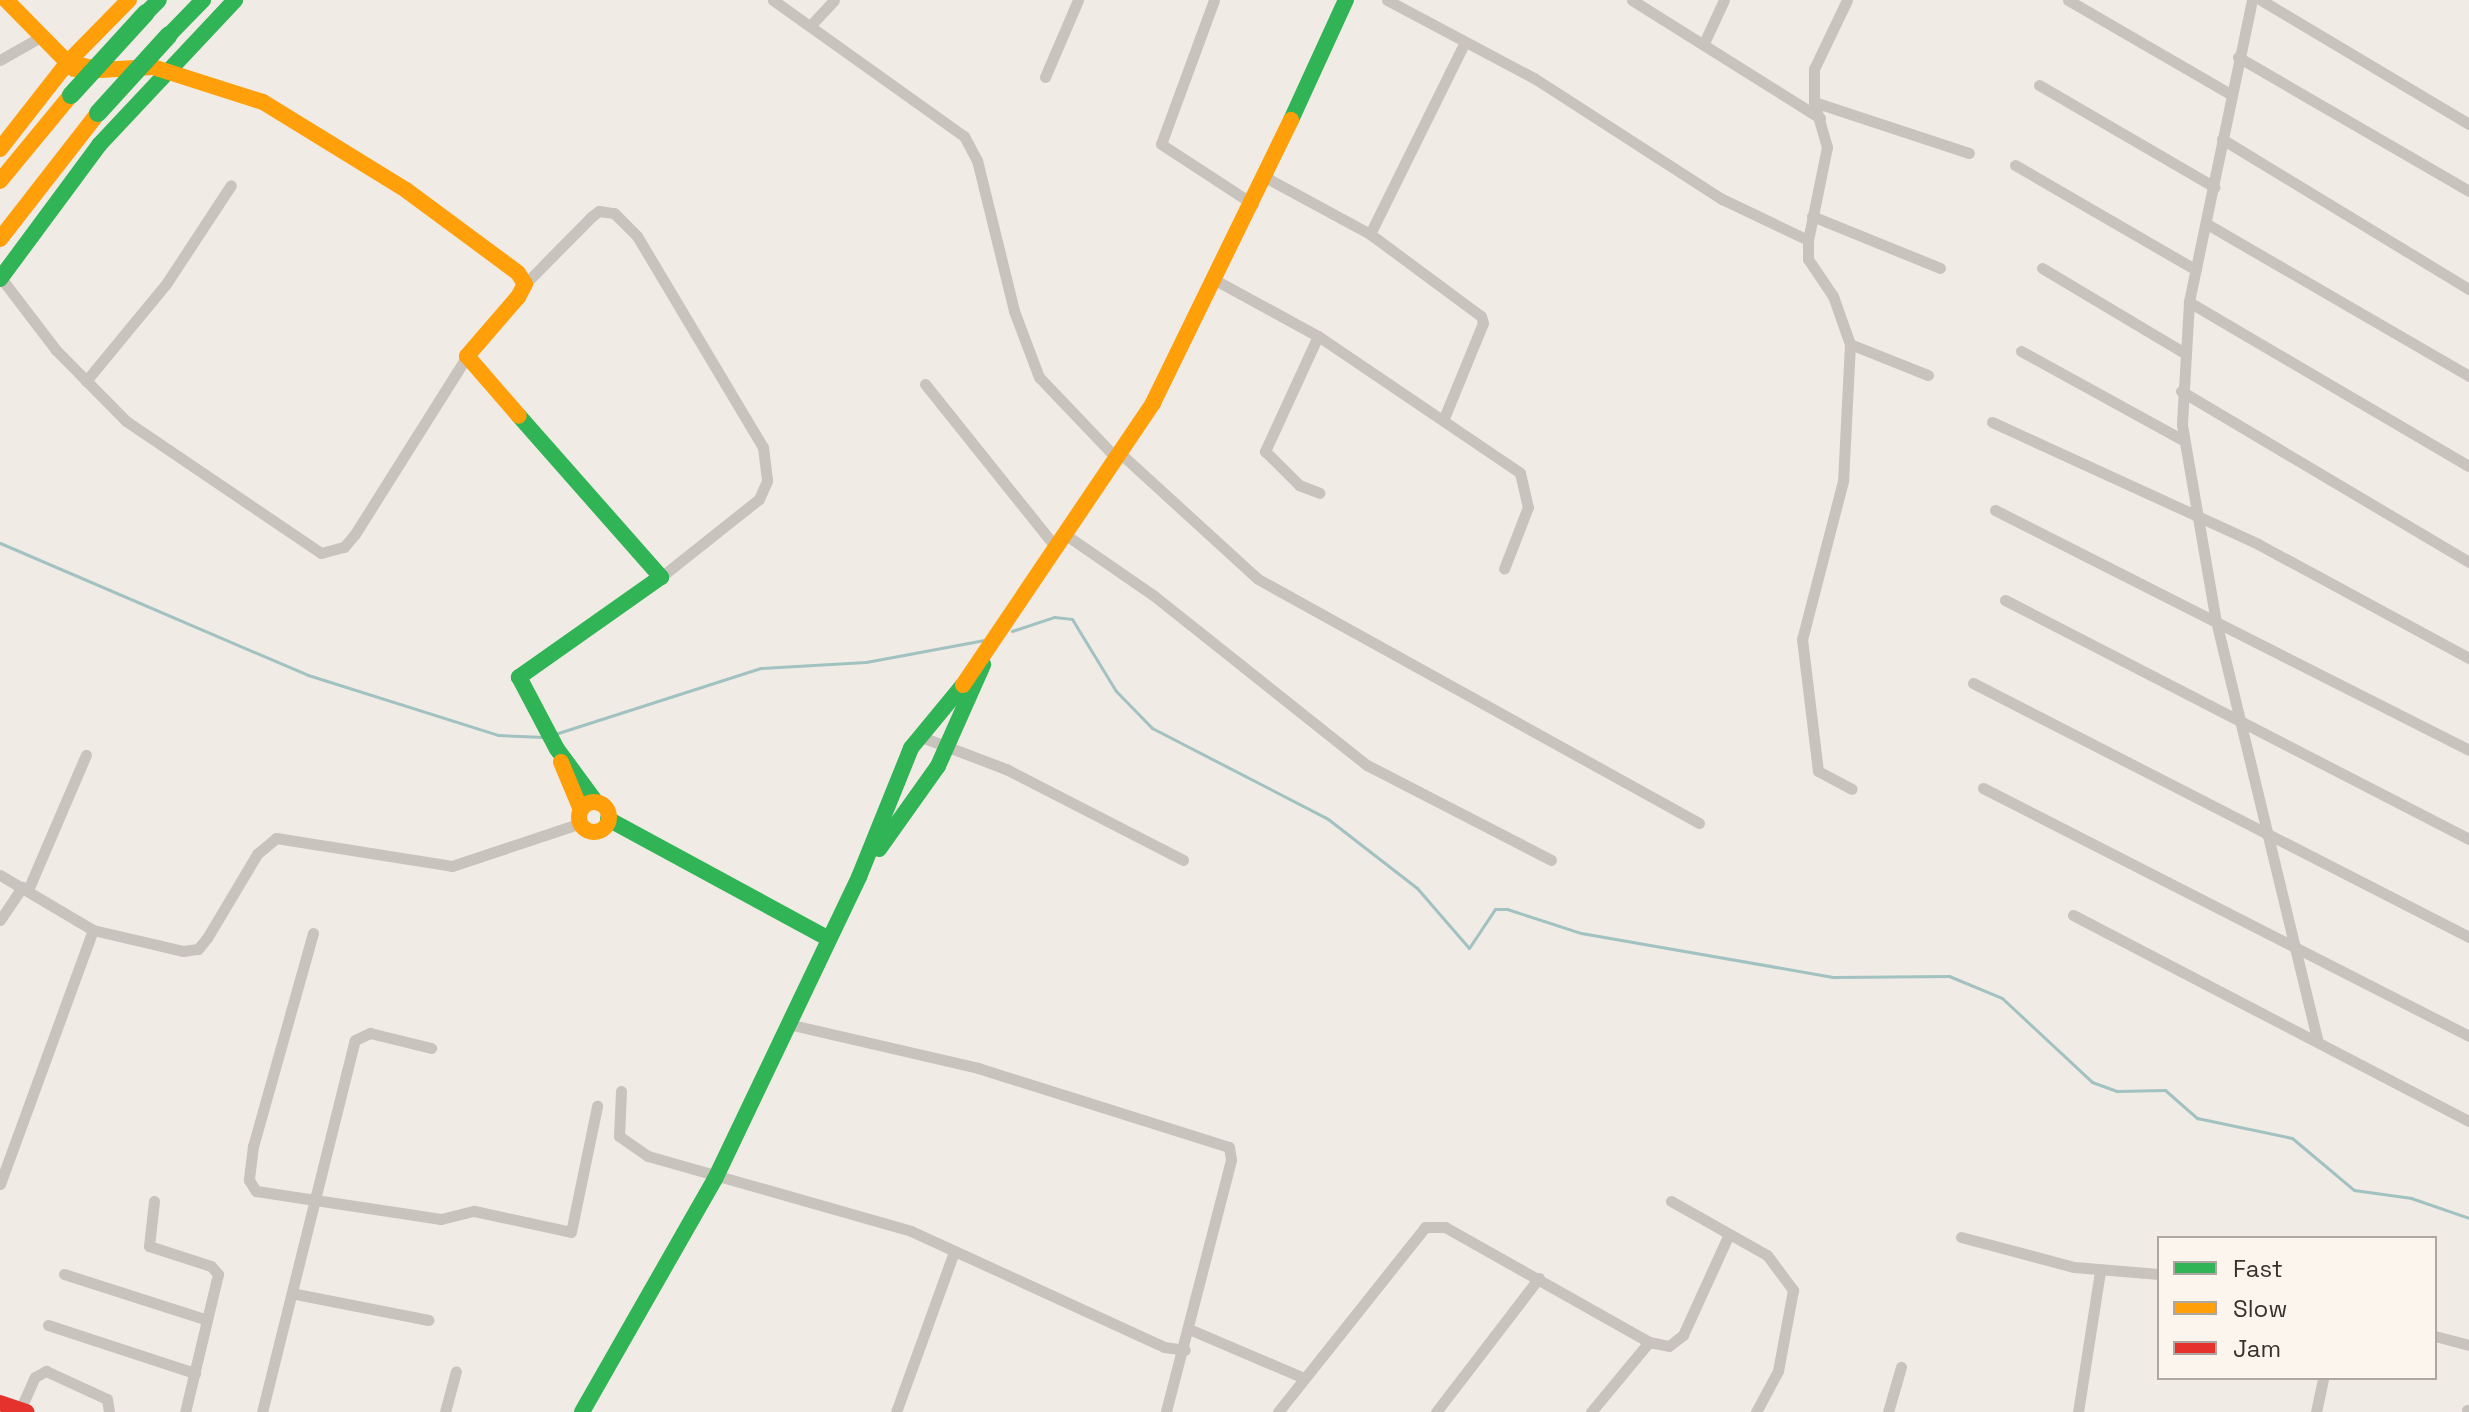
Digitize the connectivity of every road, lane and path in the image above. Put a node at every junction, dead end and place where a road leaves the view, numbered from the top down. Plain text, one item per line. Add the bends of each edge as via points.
1 (6, 0) edge
2 (129, 0) edge
3 (203, 0) edge
4 (235, 0) edge
5 (773, 0) edge
6 (834, 0) edge
7 (1078, 0) edge
8 (1214, 0) edge
9 (1346, 0) edge
10 (1387, 0) edge
11 (1632, 0) edge
12 (1724, 0) edge
13 (1847, 0) edge
14 (2068, 0) edge
15 (2252, 0) edge
16 (2261, 0) edge
17 (153, 7) edge
18 (810, 26) junction
19 (37, 39) junction
20 (1465, 42) junction
21 (1704, 43) junction
22 (2238, 57) junction
23 (0, 60) edge
24 (68, 62) junction
25 (163, 70) junction
26 (1045, 77) dead end
27 (2039, 85) dead end
28 (2230, 94) junction
29 (1814, 102) junction
30 (1821, 118) junction
31 (2469, 124) edge
32 (2222, 139) junction
33 (0, 149) edge
34 (1969, 153) dead end
35 (2015, 165) dead end
36 (1265, 177) junction
37 (0, 181) edge
38 (231, 185) dead end
39 (2214, 187) junction
40 (2469, 191) edge
41 (1253, 204) junction
42 (1812, 216) junction
43 (2207, 224) junction
44 (1370, 234) junction
45 (0, 239) edge
46 (1808, 240) junction
47 (1940, 268) dead end
48 (2042, 268) dead end
49 (2196, 270) junction
50 (0, 278) edge
51 (1217, 281) junction
52 (525, 284) junction
53 (2469, 289) edge
54 (2189, 302) junction
55 (1318, 336) junction
56 (1850, 344) junction
57 (2021, 351) dead end
58 (2183, 352) junction
59 (467, 356) junction
60 (1928, 375) dead end
61 (2469, 376) edge
62 (86, 381) junction
63 (925, 384) dead end
64 (2181, 391) junction
65 (1444, 418) junction
66 (1992, 422) dead end
67 (2183, 440) junction
68 (1119, 457) junction
69 (2469, 466) edge
70 (1320, 493) dead end
71 (1995, 510) dead end
72 (2195, 518) junction
73 (1062, 542) junction
74 (2469, 562) edge
75 (1504, 569) dead end
76 (661, 577) junction
77 (2005, 600) dead end
78 (2216, 621) junction
79 (988, 654) junction
80 (2469, 658) edge
81 (1973, 683) dead end
82 (2244, 728) junction
83 (919, 736) junction
84 (948, 746) junction
85 (2469, 750) edge
86 (86, 755) dead end
87 (1983, 788) dead end
88 (1852, 789) dead end
89 (586, 812) junction
90 (608, 819) junction
91 (1699, 823) dead end
92 (2264, 830) junction
93 (2469, 839) edge
94 (1183, 860) dead end
95 (1551, 860) dead end
96 (0, 875) edge
97 (859, 877) junction
98 (25, 888) junction
99 (2073, 915) dead end
100 (0, 920) edge
101 (93, 930) junction
102 (313, 933) dead end
103 (2469, 937) edge
104 (829, 939) junction
105 (2299, 948) junction
106 (788, 1024) junction
107 (2469, 1036) edge
108 (2318, 1042) junction
109 (431, 1048) dead end
110 (621, 1091) dead end
111 (597, 1106) dead end
112 (2469, 1121) edge
113 (715, 1179) junction
114 (0, 1184) edge
115 (313, 1200) junction
116 (154, 1201) dead end
117 (1671, 1201) dead end
118 (1729, 1234) junction
119 (1961, 1237) dead end
120 (954, 1252) junction
121 (2100, 1271) junction
122 (64, 1274) dead end
123 (2157, 1274) edge
124 (1539, 1278) junction
125 (296, 1294) junction
126 (207, 1320) junction
127 (428, 1320) dead end
128 (48, 1325) dead end
129 (1189, 1329) junction
130 (2437, 1337) edge
131 (1649, 1342) junction
132 (2469, 1345) edge
133 (1185, 1350) junction
134 (1901, 1367) dead end
135 (456, 1371) dead end
136 (195, 1373) junction
137 (1304, 1378) junction
138 (2323, 1380) edge
139 (0, 1403) edge
140 (23, 1411) edge
141 (109, 1412) edge
142 (185, 1412) edge
143 (262, 1412) edge
144 (445, 1412) edge
145 (582, 1412) edge
146 (896, 1412) edge
147 (1166, 1412) edge
148 (1278, 1412) edge
149 (1436, 1412) edge
150 (1591, 1412) edge
151 (1756, 1412) edge
152 (1888, 1412) edge
153 (2078, 1412) edge
154 (2316, 1412) edge

1 - 19 main road
2 - 24 main road
3 - 45 main road, bridge via 98,113
4 - 25 main road
5 - 18 street
6 - 18 street
7 - 26 street
8 - 41 street via 1161,144
9 - 36 main road
10 - 20 street
11 - 21 street
12 - 21 street
13 - 29 street via 1814,69
14 - 28 street
15 - 22 street
16 - 31 street
17 - 37 main road, bridge
18 - 68 street via 964,136 977,160 1014,311 1039,377
19 - 23 street
19 - 24 main road
20 - 44 street
20 - 46 street via 1534,78 1722,199
21 - 30 street
22 - 28 street
22 - 40 street
24 - 25 main road via 96,80 137,57
24 - 33 main road
25 - 50 main road
25 - 52 main road via 232,90 295,120 406,190
27 - 39 street
28 - 32 street
29 - 30 street
29 - 34 street
30 - 42 street via 1827,147
32 - 39 street
32 - 53 street
35 - 49 street
36 - 41 main road
36 - 44 street
38 - 62 street via 166,284
39 - 43 street
41 - 51 main road
42 - 46 street
42 - 47 street
43 - 49 street
43 - 61 street
44 - 65 street via 1481,316 1483,323
46 - 56 street via 1808,259 1833,296
48 - 58 street
49 - 54 street
50 - 62 street
51 - 55 street
51 - 68 main road
52 - 59 main road
52 - 76 street via 591,217 599,211 614,213 637,236 763,447 767,481 759,499
54 - 58 street
54 - 69 street
55 - 65 street
55 - 70 street via 1265,451 1299,485
56 - 60 street
56 - 88 street via 1838,515 1802,639 1818,771
57 - 67 street
58 - 64 street
59 - 62 street via 355,534 332,553 298,541 160,448
59 - 76 main road
63 - 73 street
64 - 67 street
64 - 74 street
65 - 75 street via 1506,460 1529,488 1528,507
66 - 72 street
67 - 72 street
68 - 73 main road
68 - 91 street via 1258,579
71 - 78 street
72 - 78 street
72 - 80 street via 2258,544
73 - 79 main road
73 - 95 street via 1153,595 1367,765
76 - 89 main road via 519,677
77 - 82 street
78 - 82 street
78 - 85 street
79 - 83 main road
79 - 84 main road
81 - 92 street
82 - 92 street
82 - 93 street
83 - 84 street
83 - 97 main road
84 - 94 street via 1074,801
84 - 97 main road
86 - 98 street
87 - 105 street
89 - 90 main road
89 - 90 main road via 596,831
89 - 101 street via 452,866 276,838 257,854 198,949 161,948
90 - 104 main road
92 - 103 street
92 - 105 street
96 - 98 street
97 - 104 main road
98 - 100 street
98 - 101 street
99 - 108 street
101 - 114 street
102 - 115 street via 249,1180 256,1191
104 - 106 main road
105 - 107 street
105 - 108 street
106 - 113 main road
106 - 129 street via 978,1068 1229,1147 1231,1160
108 - 112 street
109 - 115 street via 359,1034
110 - 113 street via 619,1136 626,1144
111 - 115 street via 571,1232 474,1211 441,1219
113 - 120 street via 868,1217
113 - 145 main road
115 - 125 street
116 - 126 street via 149,1246 216,1269
117 - 118 street
118 - 131 street via 1683,1335 1669,1346
118 - 151 street via 1767,1255 1793,1290 1778,1371
119 - 121 street
120 - 133 street via 1164,1347
120 - 146 street
121 - 123 street
121 - 153 street
122 - 126 street
124 - 131 street
124 - 137 street via 1445,1227 1425,1227
124 - 149 street
125 - 127 street
125 - 143 street
126 - 136 street
128 - 136 street
129 - 133 street
129 - 137 street
130 - 132 street
131 - 150 street
133 - 147 street
134 - 152 street
135 - 144 street
136 - 142 street
137 - 148 street
138 - 154 street
139 - 140 main road
140 - 141 street via 35,1377 46,1371 107,1399

